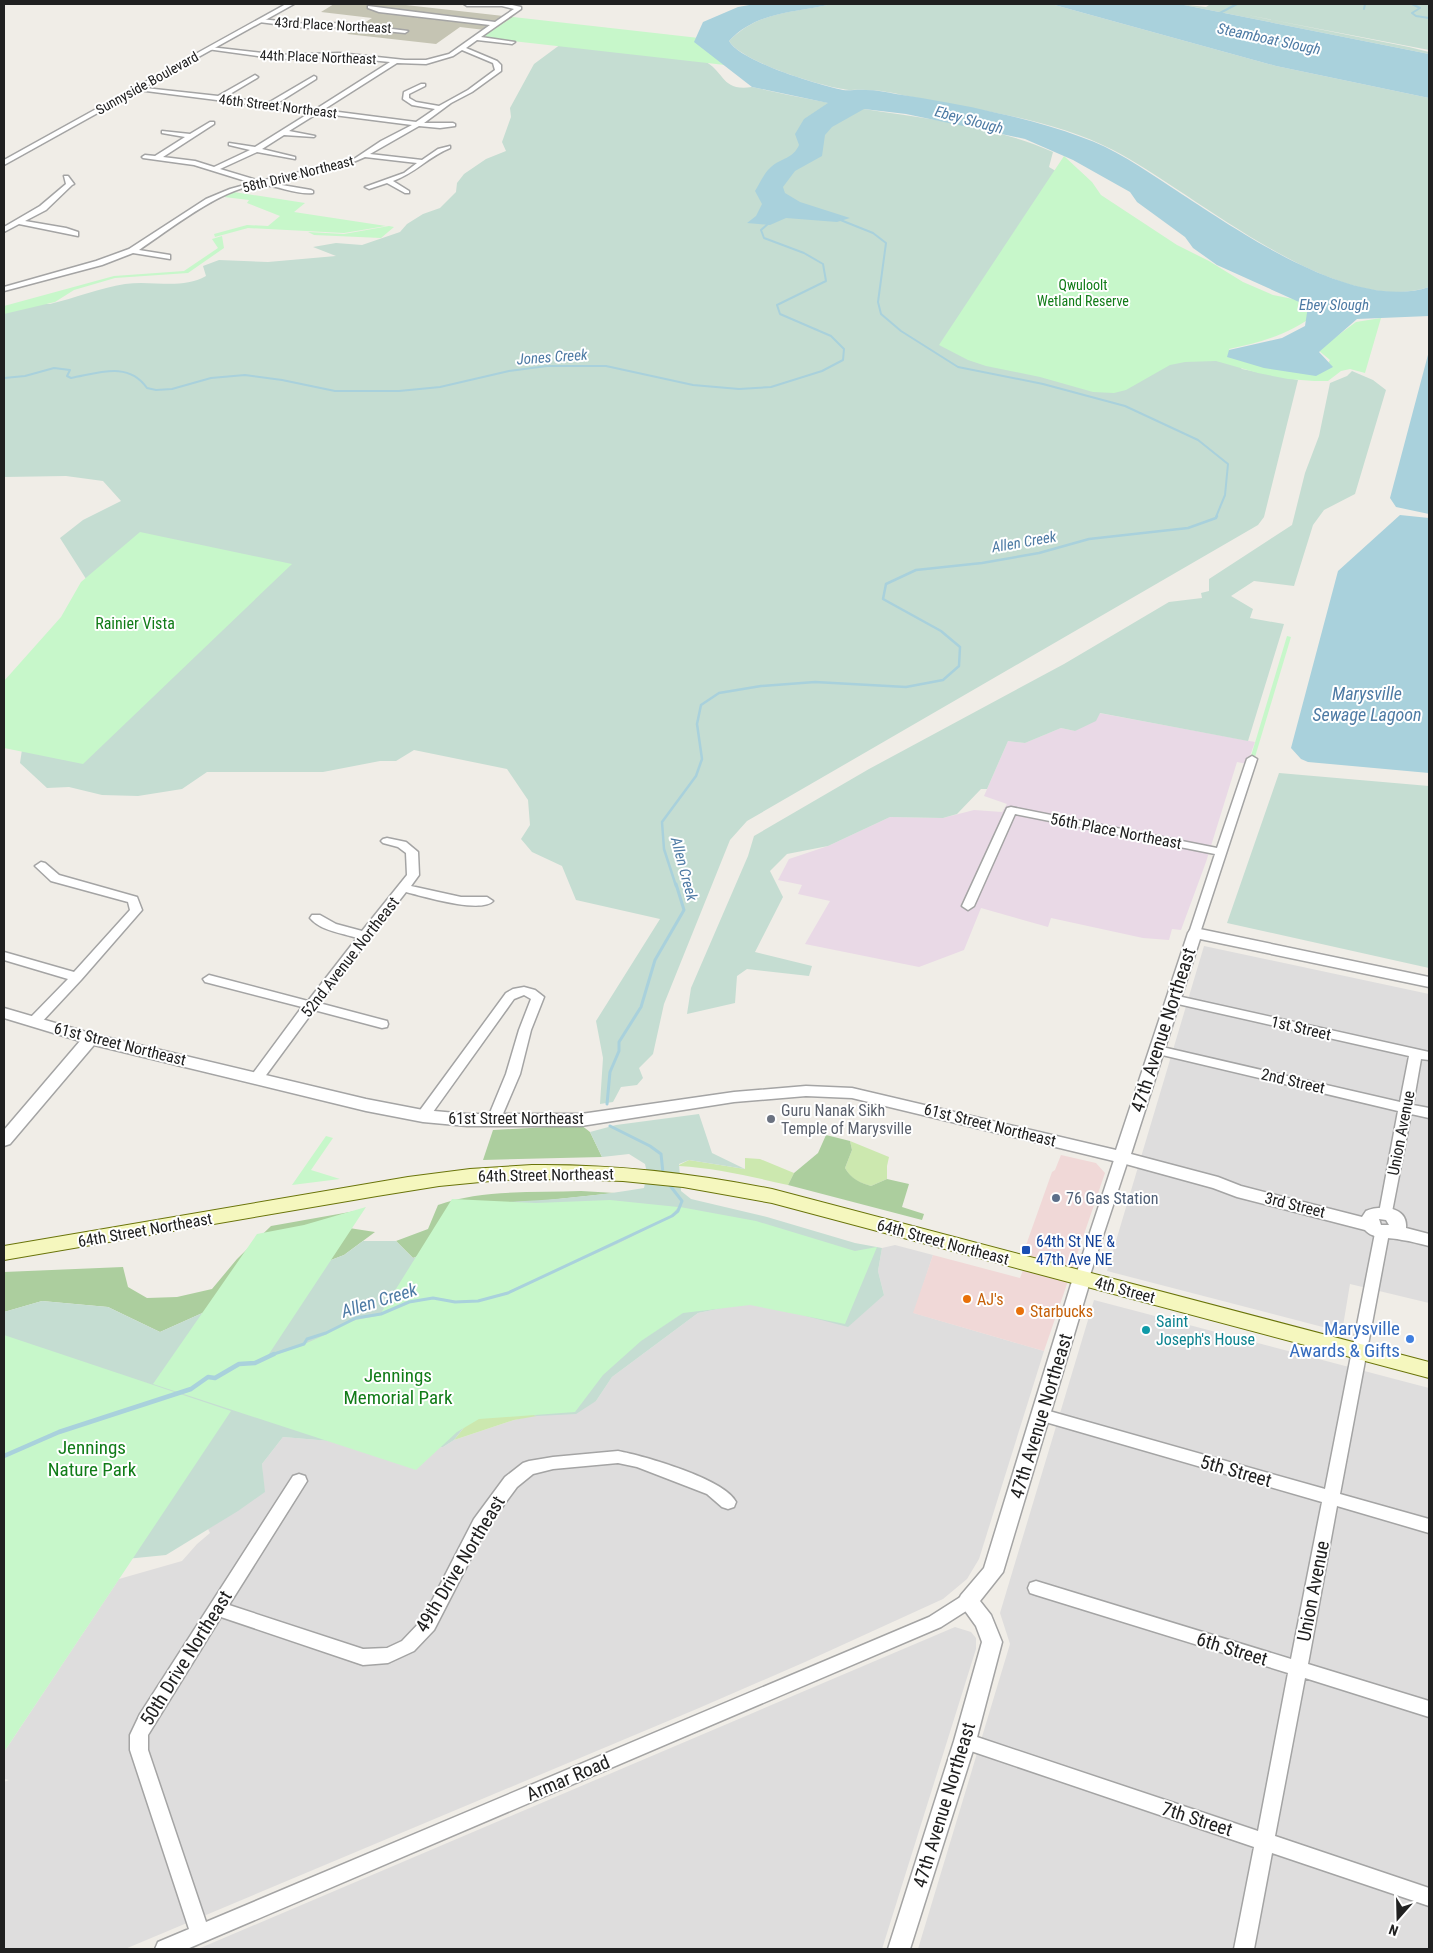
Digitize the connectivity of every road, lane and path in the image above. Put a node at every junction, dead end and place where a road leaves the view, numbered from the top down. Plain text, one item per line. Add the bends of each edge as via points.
1 (291, 4) edge
2 (467, 4) edge
3 (498, 4) edge
4 (370, 7) dead end
5 (261, 20) junction
6 (497, 24) junction
7 (405, 31) dead end
8 (476, 38) junction
9 (512, 42) dead end
10 (461, 48) junction
11 (210, 49) junction
12 (396, 61) junction
13 (255, 77) dead end
14 (314, 78) dead end
15 (423, 85) dead end
16 (138, 88) junction
17 (218, 99) junction
18 (269, 105) junction
19 (439, 108) junction
20 (316, 112) junction
21 (212, 124) dead end
22 (418, 124) junction
23 (453, 125) dead end
24 (164, 132) dead end
25 (286, 132) junction
26 (192, 136) junction
27 (312, 136) dead end
28 (231, 144) dead end
29 (448, 147) dead end
30 (256, 150) junction
31 (365, 154) junction
32 (145, 158) dead end
33 (157, 158) junction
34 (293, 158) dead end
35 (424, 162) junction
36 (4, 163) edge
37 (214, 169) junction
38 (66, 177) dead end
39 (387, 180) junction
40 (259, 183) junction
41 (369, 187) dead end
42 (311, 192) dead end
43 (407, 192) dead end
44 (18, 222) junction
45 (4, 230) edge
46 (75, 234) dead end
47 (132, 251) junction
48 (167, 257) dead end
49 (4, 289) edge
50 (1252, 759) dead end
51 (387, 841) dead end
52 (1221, 852) junction
53 (41, 866) dead end
54 (404, 888) junction
55 (487, 901) dead end
56 (968, 906) dead end
57 (316, 918) dead end
58 (1195, 933) junction
59 (366, 936) junction
60 (4, 956) edge
61 (77, 977) junction
62 (209, 979) dead end
63 (1429, 982) edge
64 (1174, 999) junction
65 (311, 1005) junction
66 (4, 1013) edge
67 (34, 1022) junction
68 (382, 1024) dead end
69 (92, 1039) junction
70 (1158, 1050) junction
71 (1423, 1055) edge
72 (256, 1079) junction
73 (1406, 1108) junction
74 (1429, 1113) edge
75 (424, 1116) junction
76 (494, 1120) junction
77 (4, 1140) edge
78 (1122, 1157) junction
79 (1384, 1223) junction
80 (1429, 1230) edge
81 (1429, 1240) edge
82 (4, 1254) edge
83 (1082, 1278) junction
84 (1359, 1352) junction
85 (1429, 1370) edge
86 (1042, 1415) junction
87 (299, 1481) dead end
88 (1331, 1498) junction
89 (728, 1502) dead end
90 (1429, 1526) edge
91 (1036, 1588) dead end
92 (968, 1601) junction
93 (216, 1608) junction
94 (1298, 1670) junction
95 (1429, 1709) edge
96 (965, 1741) junction
97 (1265, 1841) junction
98 (1429, 1897) edge
99 (200, 1934) junction
100 (165, 1949) edge
101 (900, 1949) edge
102 (1244, 1949) edge

1 - 5 street, Sunnyside Boulevard
2 - 3 street
3 - 6 street via 519,8
4 - 6 street
5 - 7 street, 43rd Place Northeast
5 - 11 street, Sunnyside Boulevard
6 - 8 street
8 - 9 street
8 - 10 street
10 - 12 street, 44th Place Northeast via 446,57 426,62
10 - 19 street, 58th Drive Northeast via 491,60 498,65 498,71 470,92
11 - 12 street, 44th Place Northeast via 270,56 339,55
11 - 16 street, Sunnyside Boulevard
12 - 20 street
13 - 17 street
14 - 18 street
15 - 19 street via 406,92 406,99 414,104
16 - 17 street, 46th Street Northeast
16 - 36 street, Sunnyside Boulevard
17 - 18 street, 46th Street Northeast
18 - 20 street, 46th Street Northeast
19 - 22 street, 58th Drive Northeast
20 - 22 street, 46th Street Northeast
20 - 25 street
21 - 26 street
22 - 23 street, 46th Street Northeast
22 - 31 street, 58th Drive Northeast
24 - 26 street
25 - 27 street
25 - 30 street
26 - 33 street
28 - 30 street
29 - 35 street
30 - 34 street
30 - 37 street
31 - 35 street
31 - 40 street, 58th Drive Northeast via 342,165
32 - 33 street
33 - 37 street
35 - 39 street via 406,174
37 - 40 street
38 - 44 street via 70,184 67,188 46,206
39 - 41 street
39 - 43 street
40 - 42 street
40 - 47 street, 58th Drive Northeast via 214,198
44 - 45 street
44 - 46 street
47 - 48 street
47 - 49 street
50 - 52 street, 47th Avenue Northeast
51 - 54 street, 52nd Avenue Northeast via 402,844 412,852 413,875
52 - 56 street, 56th Place Northeast via 1011,810
52 - 58 street, 47th Avenue Northeast
53 - 61 street via 56,878 133,900 136,910
54 - 55 street via 461,901
54 - 59 street, 52nd Avenue Northeast
57 - 59 street via 332,927
58 - 63 street
58 - 64 street, 47th Avenue Northeast
59 - 65 street, 52nd Avenue Northeast
60 - 61 street
61 - 67 street
62 - 65 street
64 - 70 street, 47th Avenue Northeast
64 - 71 street, 1st Street
65 - 68 street
65 - 72 street, 52nd Avenue Northeast
66 - 67 street, 61st Street Northeast
67 - 69 street, 61st Street Northeast
69 - 72 street, 61st Street Northeast
69 - 77 street
70 - 73 street, 2nd Street
70 - 78 street, 47th Avenue Northeast
71 - 73 street, Union Avenue
72 - 75 street, 61st Street Northeast
73 - 74 street, 2nd Street
73 - 79 street, Union Avenue
75 - 76 street, 61st Street Northeast
75 - 76 street via 510,996 527,991 538,996 524,1030 513,1074
76 - 78 street, 61st Street Northeast via 581,1120 734,1097 806,1091 844,1093 884,1099
78 - 79 street, 3rd Street via 1218,1183 1236,1191
78 - 83 street, 47th Avenue Northeast
79 - 80 street, 3rd Street
79 - 81 street, 3rd Street
79 - 84 street, Union Avenue
82 - 83 main road, 64th Street Northeast via 374,1189 530,1172 591,1172 688,1180 772,1196
83 - 84 main road, 4th Street
83 - 86 street, 47th Avenue Northeast
84 - 85 main road, 4th Street
84 - 88 street, Union Avenue
86 - 88 street, 5th Street
86 - 92 street, 47th Avenue Northeast via 993,1572
87 - 93 street, 50th Drive Northeast
88 - 90 street, 5th Street
88 - 94 street, Union Avenue
89 - 93 street, 49th Drive Northeast via 713,1489 638,1461 618,1457 529,1468 511,1482 480,1524 428,1625 408,1646 388,1655 363,1656
91 - 94 street, 6th Street
92 - 96 street, 47th Avenue Northeast via 984,1621 992,1642
92 - 99 street, Armar Road via 936,1622
93 - 99 street, 50th Drive Northeast via 139,1735 139,1750
94 - 95 street, 6th Street
94 - 97 street, Union Avenue
96 - 97 street, 7th Street
96 - 101 street, 47th Avenue Northeast
97 - 98 street, 7th Street
97 - 102 street, Union Avenue
99 - 100 street, Armar Road

